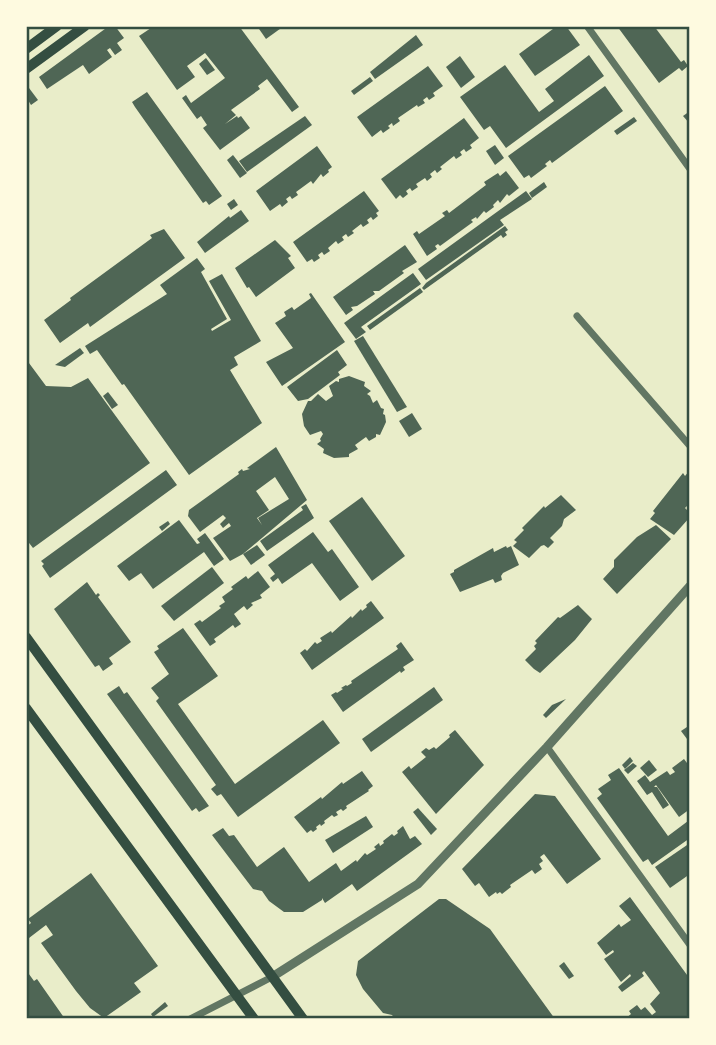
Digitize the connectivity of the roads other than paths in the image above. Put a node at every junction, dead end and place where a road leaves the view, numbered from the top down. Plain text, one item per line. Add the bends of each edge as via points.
1 (57, 26) edge
2 (85, 26) edge
3 (587, 26) edge
4 (26, 49) edge
5 (26, 69) edge
6 (690, 169) edge
7 (577, 316) dead end
8 (690, 446) edge
9 (690, 586) edge
10 (26, 637) edge
11 (26, 708) edge
12 (547, 747) junction
13 (690, 945) edge
14 (272, 976) junction
15 (237, 995) junction
16 (190, 1019) edge
17 (254, 1019) edge
18 (303, 1019) edge

1 - 4 main road
2 - 5 main road
3 - 6 street
7 - 8 street
9 - 12 street
10 - 14 main road
11 - 15 main road
12 - 13 street
12 - 14 street via 418,884
14 - 15 street
14 - 18 main road
15 - 16 street
15 - 17 main road

